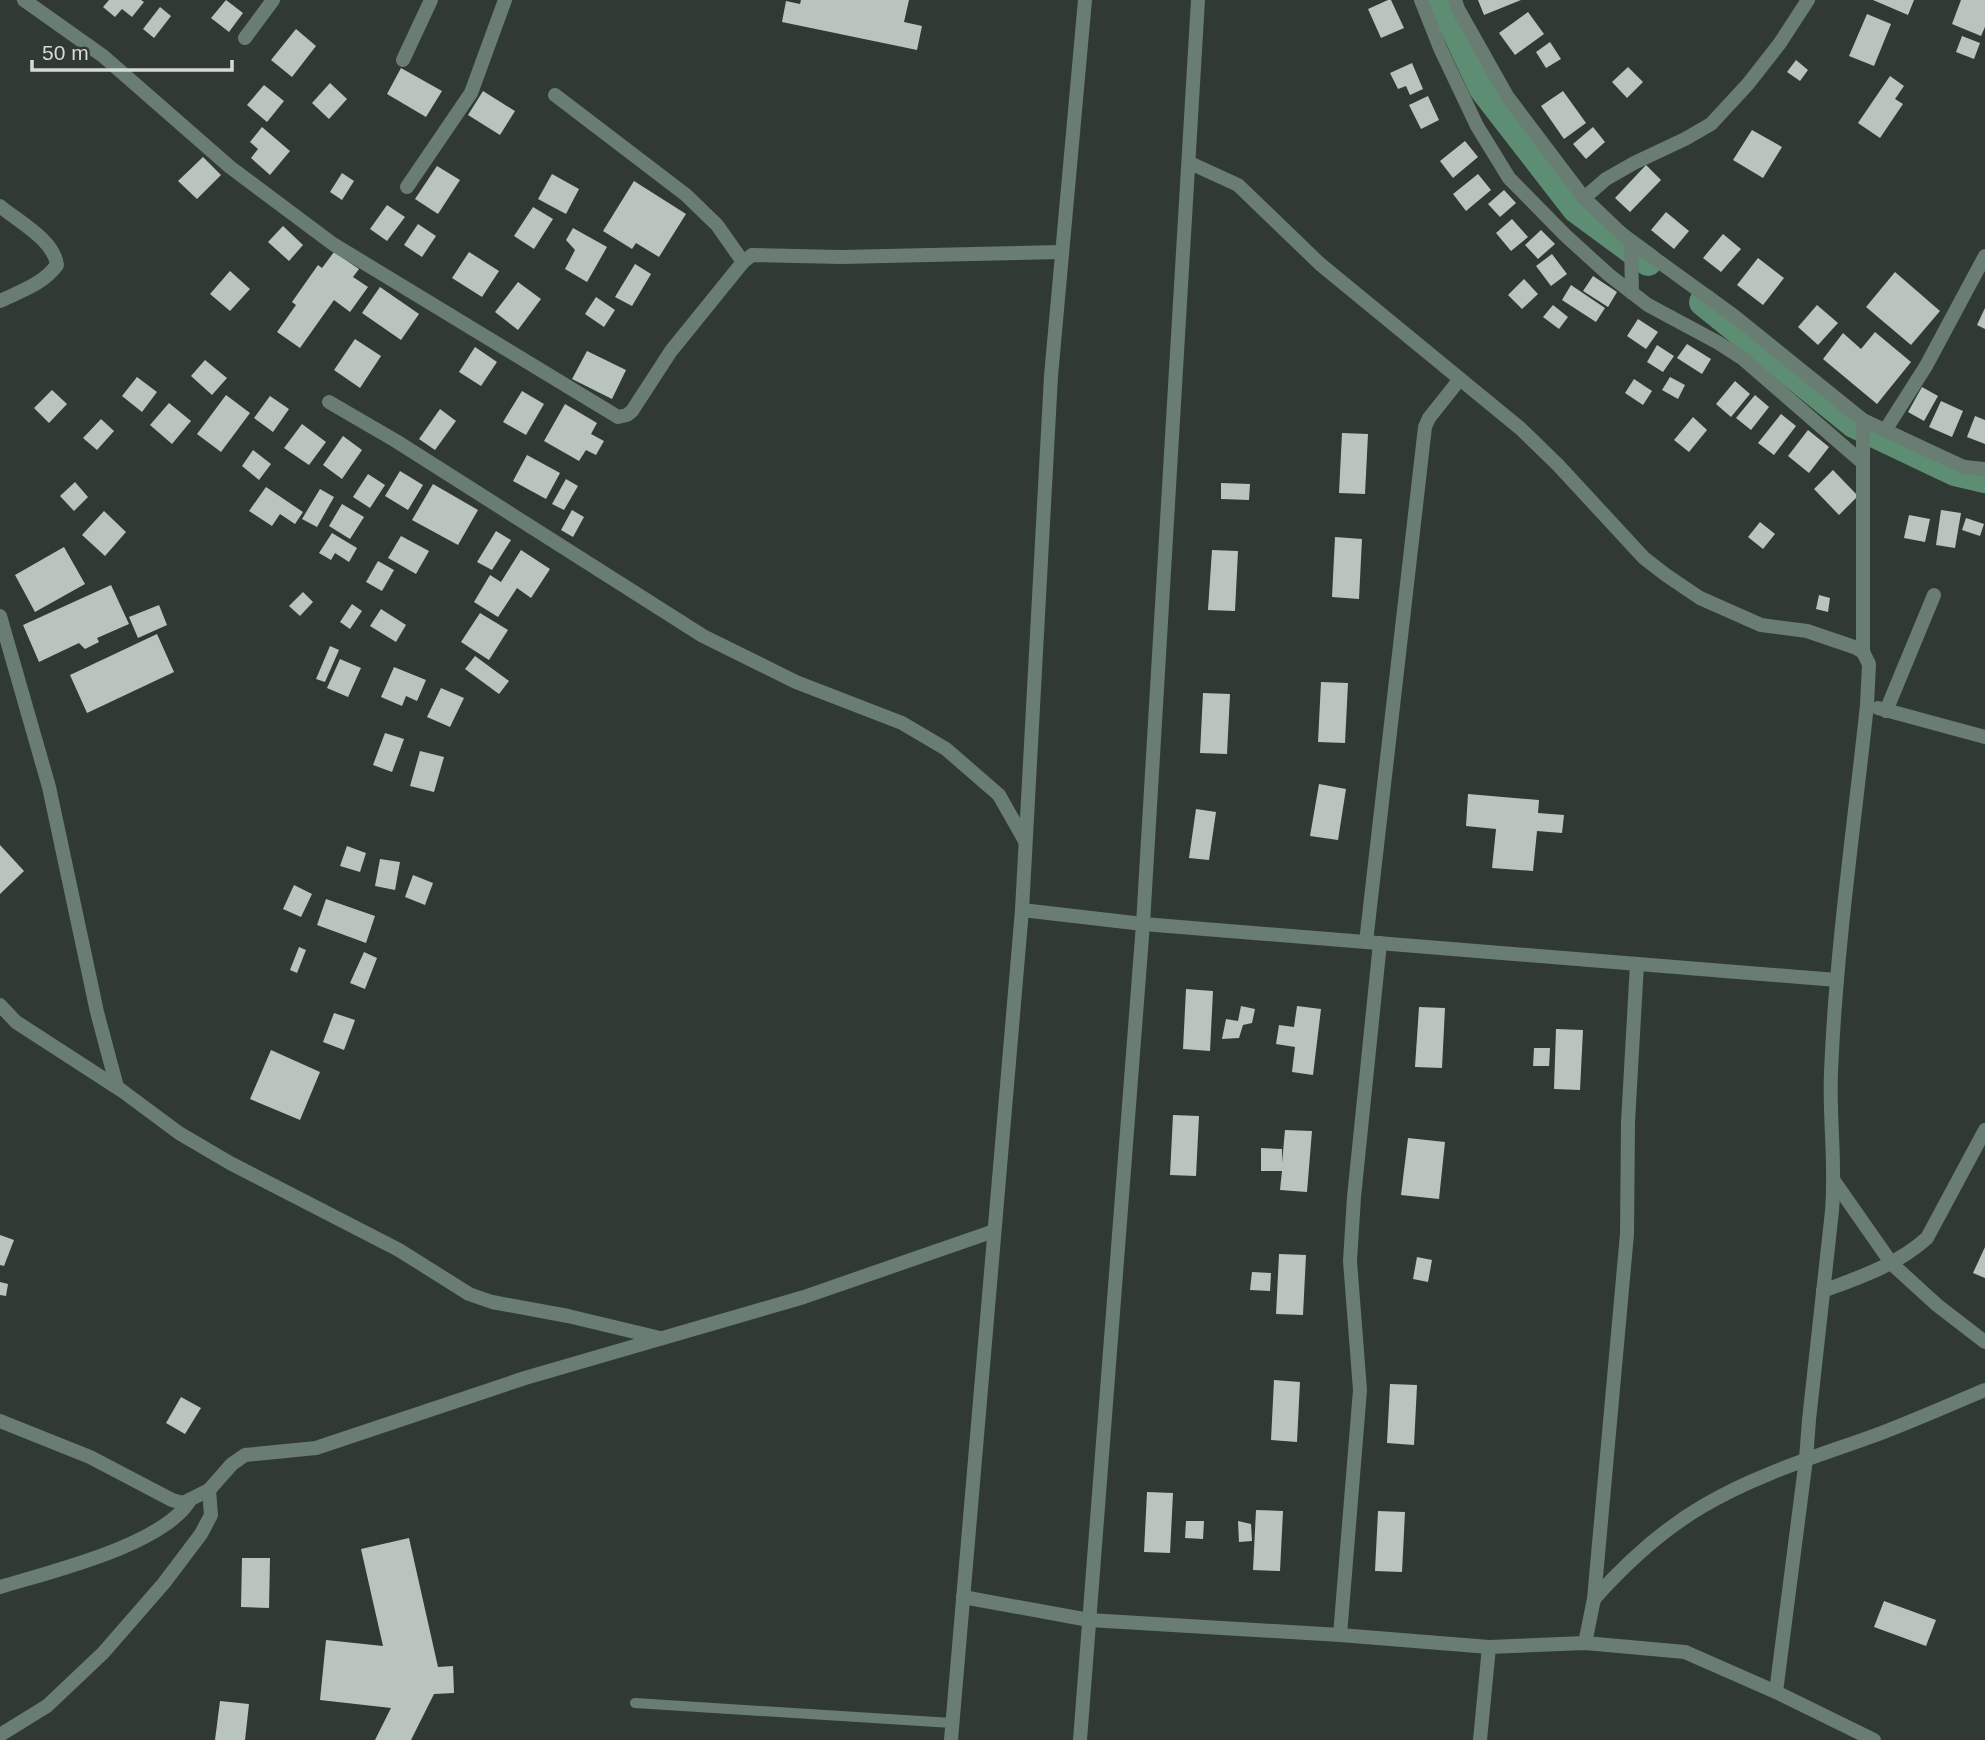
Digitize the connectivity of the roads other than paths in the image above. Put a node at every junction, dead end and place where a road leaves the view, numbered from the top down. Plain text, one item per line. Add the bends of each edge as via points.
1 (24, 0) edge
2 (273, 0) edge
3 (431, 0) edge
4 (505, 0) edge
5 (1085, 0) edge
6 (1198, 0) edge
7 (1421, 0) edge
8 (1455, 0) edge
9 (1808, 0) edge
10 (245, 38) dead end
11 (403, 60) dead end
12 (555, 95) dead end
13 (1190, 163) junction
14 (407, 187) dead end
15 (1584, 198) junction
16 (0, 206) edge
17 (1631, 241) junction
18 (1062, 252) junction
19 (1984, 261) edge
20 (743, 262) junction
21 (1632, 293) junction
22 (0, 301) edge
23 (1460, 379) junction
24 (329, 402) dead end
25 (1863, 420) junction
26 (1886, 429) junction
27 (1863, 458) junction
28 (1985, 469) edge
29 (1934, 595) dead end
30 (0, 616) edge
31 (1863, 652) junction
32 (1867, 705) junction
33 (1886, 710) junction
34 (1985, 737) edge
35 (1025, 841) junction
36 (1022, 910) junction
37 (1143, 924) junction
38 (1373, 942) junction
39 (1637, 964) junction
40 (1837, 980) junction
41 (0, 1005) edge
42 (117, 1087) junction
43 (1985, 1130) edge
44 (1834, 1181) junction
45 (994, 1231) junction
46 (1892, 1264) junction
47 (1823, 1291) junction
48 (662, 1338) junction
49 (1985, 1342) edge
50 (1985, 1390) edge
51 (0, 1421) edge
52 (1807, 1459) junction
53 (209, 1490) junction
54 (190, 1500) junction
55 (0, 1587) edge
56 (963, 1597) junction
57 (1594, 1599) junction
58 (1090, 1620) junction
59 (1339, 1635) junction
60 (1585, 1643) junction
61 (1489, 1647) junction
62 (1776, 1692) junction
63 (635, 1703) dead end
64 (952, 1723) junction
65 (0, 1735) edge
66 (950, 1740) edge
67 (1080, 1740) edge
68 (1480, 1740) edge
69 (1874, 1740) edge

1 - 20 street via 103,57 230,167 333,244 618,417 632,411 671,351
2 - 10 street
3 - 11 street
4 - 14 street via 471,93
5 - 18 street
6 - 13 street
7 - 21 street via 1477,126 1509,178
8 - 15 street via 1507,96
9 - 15 street via 1772,54 1711,124 1606,179
12 - 20 street via 686,195 717,225
13 - 23 street via 1238,185 1320,264
13 - 37 street
15 - 17 street
16 - 22 street via 48,244 57,265 39,282
17 - 21 street
17 - 25 street via 1734,316
18 - 20 street via 752,255
18 - 35 street
19 - 26 street
21 - 27 street via 1742,358
23 - 31 street via 1521,429 1644,558 1700,598 1761,625 1807,631
23 - 38 street via 1425,427
24 - 35 street via 703,636 796,682 902,723 946,749 999,794
25 - 26 street
25 - 27 street
26 - 28 street via 1964,467
27 - 31 street
29 - 33 street
30 - 42 street via 49,787
31 - 32 street via 1869,664
32 - 33 street
32 - 40 street
33 - 34 street
35 - 36 street
36 - 37 street
36 - 45 street
37 - 38 street
37 - 58 street
38 - 39 street
38 - 59 street via 1350,1261 1360,1390
39 - 40 street
39 - 57 street via 1627,1234
40 - 44 street via 1831,1075
41 - 42 street via 16,1022
42 - 48 street via 179,1133 230,1163 399,1250 469,1294
43 - 46 street via 1927,1238
44 - 46 street
44 - 47 street
45 - 48 street via 804,1297
45 - 56 street
46 - 47 street
46 - 49 street
47 - 52 street
48 - 53 street via 316,1448 245,1455
50 - 52 street
51 - 54 street via 90,1457 172,1500
52 - 57 street via 1705,1504 1674,1524
52 - 62 street
53 - 54 street
53 - 65 street via 211,1515 164,1583 103,1653 47,1706
54 - 55 street via 178,1517 132,1542
56 - 58 street
56 - 64 street
57 - 60 street
58 - 59 street
58 - 67 street
59 - 61 street
60 - 61 street
60 - 62 street via 1685,1652
61 - 68 street
62 - 69 street
63 - 64 lane
64 - 66 street

